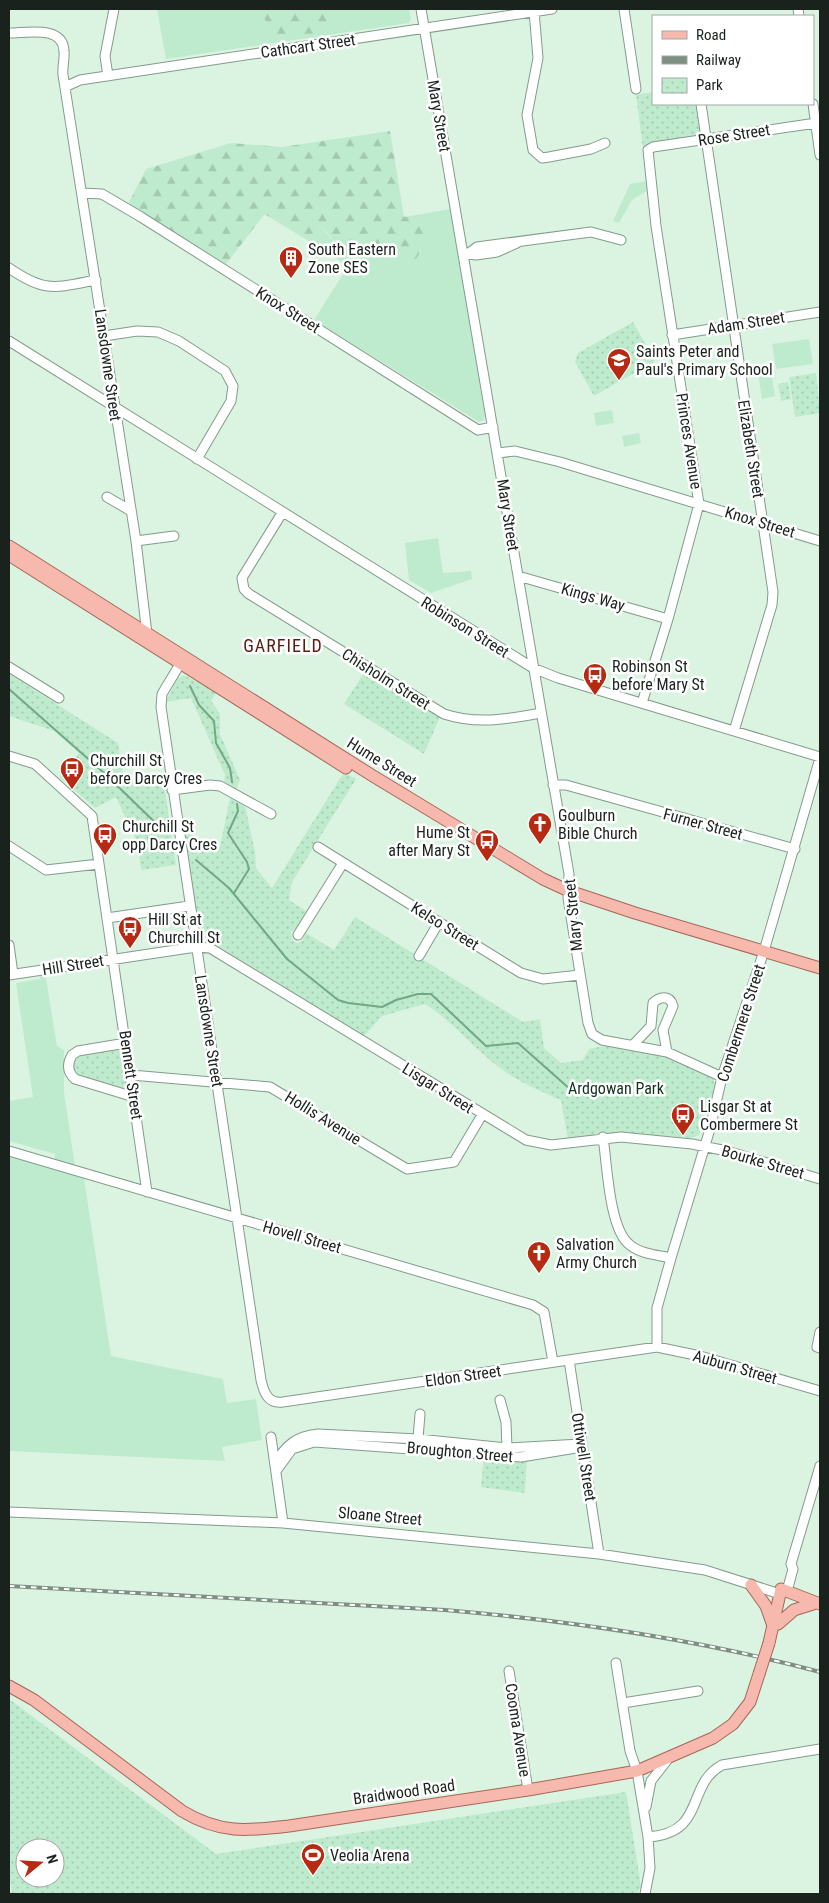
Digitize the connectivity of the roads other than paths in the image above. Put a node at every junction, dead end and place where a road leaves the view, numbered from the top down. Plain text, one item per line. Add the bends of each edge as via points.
1 (114, 9) edge
2 (421, 9) edge
3 (552, 9) edge
4 (624, 9) edge
5 (534, 11) junction
6 (425, 29) junction
7 (9, 33) edge
8 (108, 76) junction
9 (65, 87) junction
10 (636, 89) dead end
11 (701, 105) edge
12 (813, 105) edge
13 (816, 123) junction
14 (706, 139) junction
15 (604, 143) dead end
16 (652, 147) joint
17 (820, 155) edge
18 (82, 194) junction
19 (621, 240) dead end
20 (466, 253) junction
21 (9, 268) edge
22 (96, 280) junction
23 (820, 312) edge
24 (732, 326) junction
25 (672, 334) junction
26 (104, 336) junction
27 (9, 341) edge
28 (114, 407) junction
29 (143, 425) junction
30 (493, 427) junction
31 (120, 438) junction
32 (498, 453) junction
33 (197, 459) junction
34 (107, 497) dead end
35 (698, 504) junction
36 (131, 511) junction
37 (282, 513) junction
38 (762, 522) junction
39 (174, 536) dead end
40 (136, 541) junction
41 (820, 541) edge
42 (9, 546) edge
43 (9, 555) edge
44 (518, 576) junction
45 (668, 619) junction
46 (146, 638) junction
47 (180, 664) junction
48 (9, 667) edge
49 (533, 668) junction
50 (59, 698) dead end
51 (642, 703) junction
52 (541, 714) junction
53 (734, 731) junction
54 (9, 756) edge
55 (820, 758) edge
56 (553, 785) junction
57 (172, 790) junction
58 (271, 814) dead end
59 (9, 846) edge
60 (318, 847) dead end
61 (795, 849) junction
62 (343, 863) junction
63 (99, 864) junction
64 (569, 894) junction
65 (190, 906) junction
66 (108, 918) junction
67 (439, 922) junction
68 (298, 935) dead end
69 (9, 945) edge
70 (196, 947) junction
71 (763, 954) junction
72 (419, 956) dead end
73 (113, 959) junction
74 (820, 968) edge
75 (11, 974) edge
76 (580, 975) junction
77 (820, 975) edge
78 (126, 1043) junction
79 (634, 1044) junction
80 (667, 1052) junction
81 (131, 1075) junction
82 (722, 1076) junction
83 (217, 1082) junction
84 (134, 1097) junction
85 (482, 1115) junction
86 (603, 1138) junction
87 (705, 1146) junction
88 (9, 1151) edge
89 (820, 1178) edge
90 (148, 1192) junction
91 (235, 1217) junction
92 (670, 1258) junction
93 (820, 1332) edge
94 (657, 1347) junction
95 (820, 1348) edge
96 (569, 1360) junction
97 (553, 1362) junction
98 (818, 1392) edge
99 (271, 1400) joint
100 (500, 1400) dead end
101 (420, 1414) dead end
102 (271, 1438) dead end
103 (418, 1439) junction
104 (581, 1444) junction
105 (507, 1448) junction
106 (820, 1466) edge
107 (275, 1468) junction
108 (9, 1512) edge
109 (283, 1523) junction
110 (599, 1554) junction
111 (748, 1583) junction
112 (783, 1592) junction
113 (818, 1604) edge
114 (774, 1626) junction
115 (616, 1663) dead end
116 (509, 1671) dead end
117 (9, 1686) edge
118 (698, 1691) dead end
119 (623, 1703) junction
120 (820, 1748) edge
121 (670, 1757) junction
122 (637, 1771) junction
123 (528, 1790) junction
124 (646, 1825) junction
125 (648, 1837) junction
126 (644, 1894) edge

1 - 8 street via 105,56
2 - 6 street, Mary Street
3 - 5 street, Cathcart Street
4 - 10 street
5 - 6 street, Cathcart Street
5 - 15 street via 538,58 527,116 533,150 542,158 591,149
6 - 8 street, Cathcart Street
6 - 20 street, Mary Street
7 - 9 street, Lansdowne Street via 44,32 59,37 65,52 62,69
8 - 9 street, Cathcart Street via 80,80
9 - 18 street, Lansdowne Street
11 - 14 street, Elizabeth Street
12 - 13 street
13 - 14 street, Rose Street
13 - 17 street
14 - 16 street, Rose Street
14 - 24 street, Elizabeth Street
16 - 25 street, Princes Avenue via 647,153
18 - 22 street, Lansdowne Street
18 - 30 street, Knox Street via 102,194 141,217 478,430
19 - 20 street via 591,232 477,247
20 - 30 street, Mary Street
21 - 22 street via 44,287
22 - 26 street, Lansdowne Street
23 - 24 street, Adam Street
24 - 25 street, Adam Street
24 - 38 street, Elizabeth Street
25 - 35 street, Princes Avenue
26 - 28 street, Lansdowne Street
26 - 33 street via 137,331 158,332 179,341 226,371 233,386 231,401
27 - 28 street, Robinson Street
28 - 29 street, Robinson Street
28 - 31 street, Lansdowne Street
29 - 31 street via 135,421 128,424
29 - 33 street, Robinson Street
30 - 32 street, Mary Street
31 - 36 street, Lansdowne Street
32 - 35 street, Knox Street via 515,452 560,462
32 - 44 street, Mary Street
33 - 37 street, Robinson Street
34 - 36 street
35 - 38 street, Knox Street
35 - 45 street, Princes Avenue
36 - 40 street, Lansdowne Street
37 - 49 street, Robinson Street
37 - 52 street, Chisholm Street via 242,578 244,589 249,594 444,714 468,721 490,722
38 - 41 street, Knox Street
38 - 53 street, Elizabeth Street via 773,592 772,605
39 - 40 street
40 - 46 street, Lansdowne Street
42 - 46 main road, Hume Street
43 - 46 main road, Hume Street
44 - 45 street, Kings Way
44 - 49 street, Mary Street
45 - 51 street, Princes Avenue
46 - 47 main road, Hume Street
46 - 64 main road, Hume Street
47 - 57 street, Lansdowne Street via 160,700
47 - 64 main road, Hume Street via 507,867
48 - 50 street
49 - 51 street, Robinson Street
49 - 52 street, Mary Street
51 - 53 street, Robinson Street
52 - 56 street, Mary Street
53 - 55 street, Robinson Street
54 - 63 street, Bennett Street via 35,764 90,812
55 - 61 street, Combermere Street
56 - 61 street, Furner Street via 566,785
56 - 64 street, Mary Street via 569,874
57 - 58 street via 220,786
57 - 65 street, Lansdowne Street
59 - 63 street via 46,870
60 - 62 street, Kelso Street
61 - 71 street, Combermere Street
62 - 67 street, Kelso Street
62 - 68 street
63 - 66 street, Bennett Street
64 - 71 main road, Hume Street
64 - 76 street, Mary Street
65 - 66 street
65 - 70 street, Lansdowne Street
66 - 73 street, Bennett Street
67 - 72 street
67 - 76 street, Kelso Street via 521,973 543,979
69 - 75 street
70 - 73 street, Hill Street
70 - 83 street, Lansdowne Street
70 - 85 street, Lisgar Street via 218,951
71 - 74 main road
71 - 77 main road
71 - 82 street, Combermere Street
73 - 75 street, Hill Street
73 - 78 street, Bennett Street
76 - 79 street, Mary Street via 592,1034 602,1040
78 - 81 street, Bennett Street
78 - 84 street via 78,1051 72,1055 68,1068 70,1076 75,1079
79 - 80 street
79 - 80 street via 651,1026 653,1003 665,998 673,1006 662,1030
80 - 82 street
81 - 83 street, Hollis Avenue
81 - 84 street, Bennett Street
82 - 87 street, Combermere Street
83 - 85 street, Hollis Avenue via 275,1088 407,1169 454,1162
83 - 91 street, Lansdowne Street
84 - 90 street, Bennett Street
85 - 86 street, Lisgar Street via 515,1136 536,1143 557,1144
86 - 87 street, Lisgar Street
86 - 92 street via 615,1218 621,1234 638,1250
87 - 89 street, Bourke Street
87 - 92 street, Combermere Street
88 - 90 street, Hovell Street
90 - 91 street, Hovell Street
91 - 97 street, Hovell Street via 534,1305 544,1312
91 - 99 street, Lansdowne Street via 261,1380 264,1392
92 - 94 street, Combermere Street via 657,1308
93 - 95 street via 817,1347
94 - 96 street, Eldon Street
94 - 98 street, Auburn Street via 700,1356
96 - 97 street, Eldon Street
96 - 104 street, Ottiwell Street
97 - 99 street, Eldon Street via 283,1402
100 - 105 street, Broughton Street via 506,1422
101 - 103 street, Broughton Street
102 - 107 street
103 - 105 street, Broughton Street
103 - 107 street, Broughton Street via 310,1435 288,1445
104 - 105 street, Broughton Street
104 - 107 street, Broughton Street via 576,1448 521,1456 314,1442 292,1450
104 - 110 street, Ottiwell Street
106 - 112 street via 791,1564 793,1569
107 - 109 street
108 - 109 street, Sloane Street
109 - 110 street, Sloane Street
110 - 111 street, Sloane Street via 705,1570
111 - 112 street, Sloane Street
111 - 114 main road via 766,1606
112 - 113 main road, Sloane Street
112 - 114 main road, Braidwood Road
113 - 114 main road via 794,1610
114 - 121 main road, Braidwood Road, bridge via 750,1702 732,1724 713,1738
115 - 119 street
116 - 123 street, Cooma Avenue
117 - 123 main road, Braidwood Road via 34,1700 182,1811 221,1829 256,1830
118 - 119 street
119 - 122 street via 630,1751
120 - 125 street via 722,1765 710,1774 681,1827 668,1835
121 - 122 main road, Braidwood Road
121 - 124 street via 651,1781
122 - 123 main road, Braidwood Road
122 - 124 street
124 - 125 street
125 - 126 street via 650,1868

